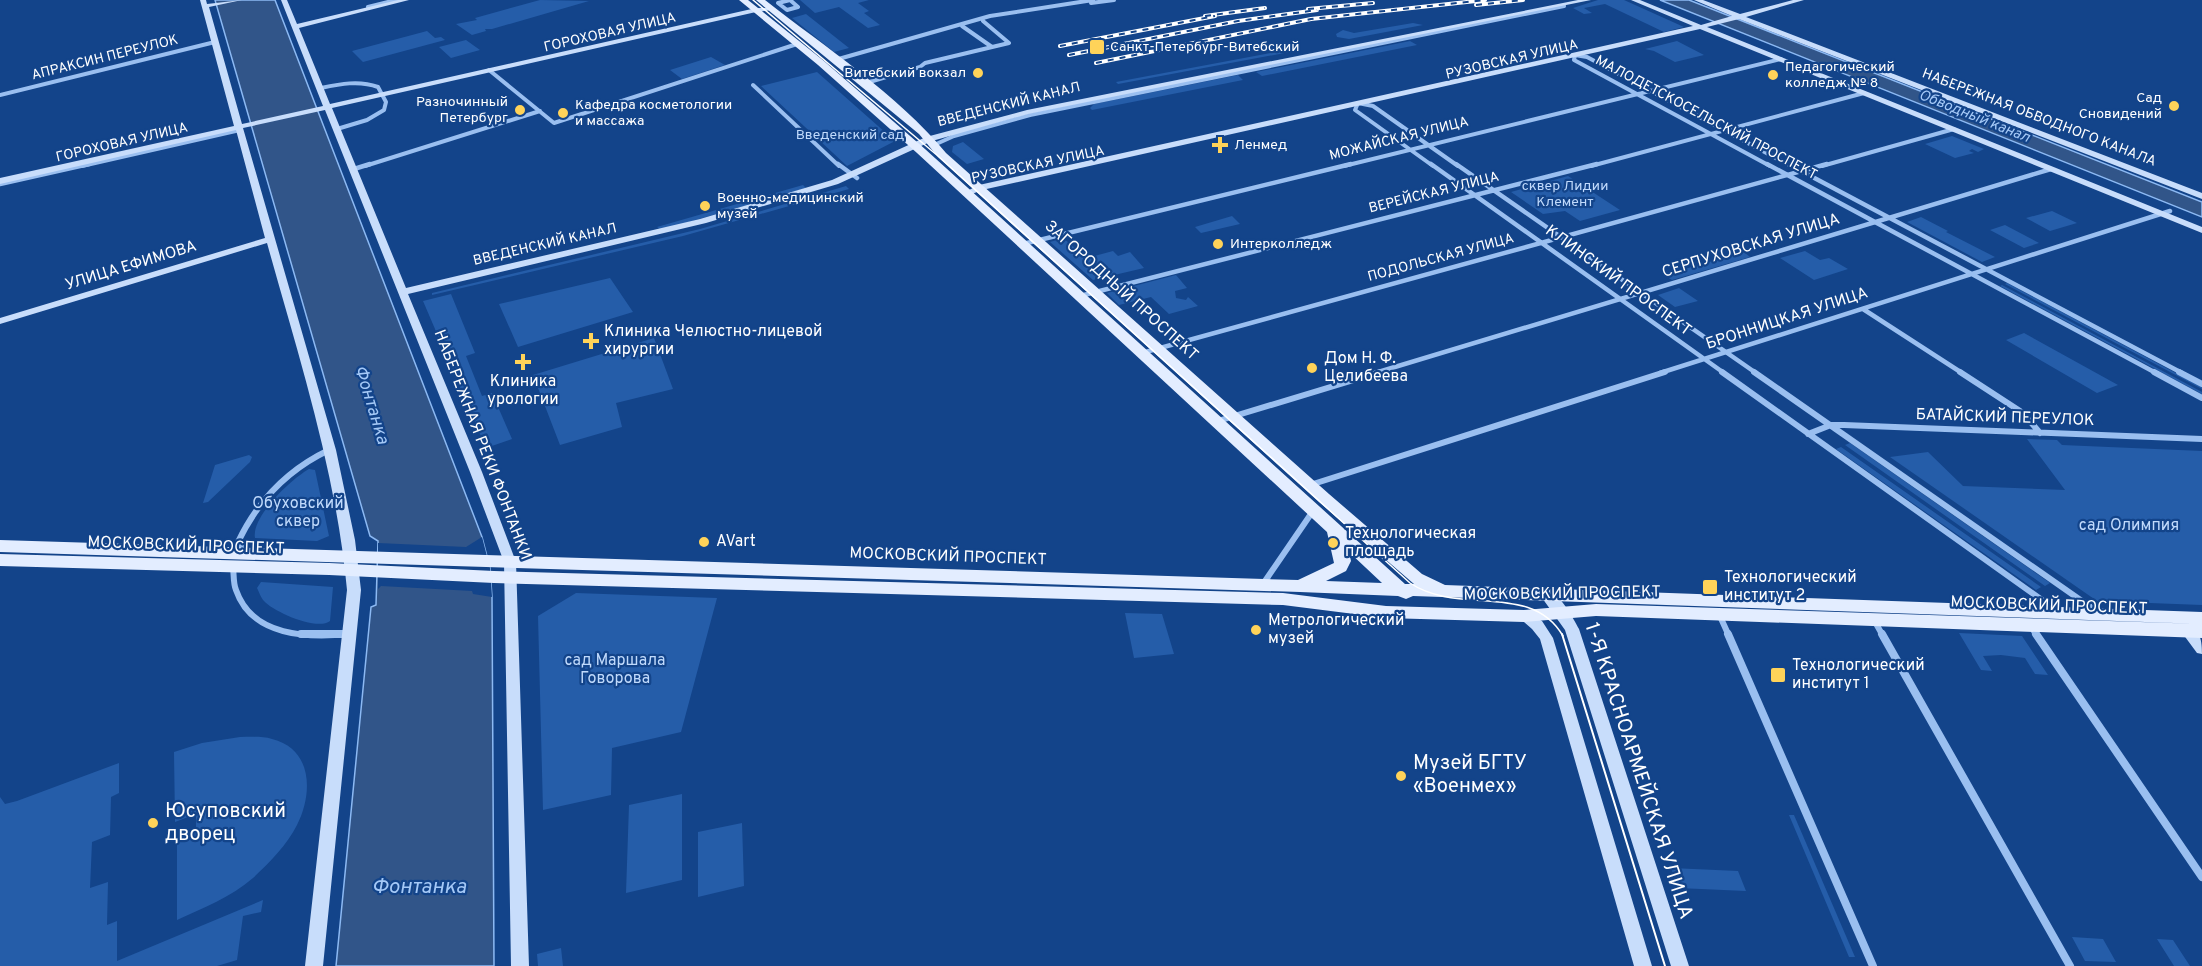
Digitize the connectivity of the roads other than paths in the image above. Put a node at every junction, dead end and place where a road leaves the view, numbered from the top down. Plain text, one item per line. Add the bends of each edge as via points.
1 (239, 0) edge
2 (284, 0) edge
3 (396, 0) edge
4 (406, 0) edge
5 (743, 0) edge
6 (760, 0) edge
7 (1094, 0) edge
8 (1114, 0) edge
9 (1588, 0) edge
10 (1634, 0) edge
11 (1697, 0) edge
12 (1713, 0) edge
13 (1801, 0) edge
14 (1651, 1) edge
15 (204, 3) edge
16 (782, 6) junction
17 (771, 9) junction
18 (757, 11) junction
19 (1742, 18) junction
20 (982, 20) junction
21 (962, 26) junction
22 (1713, 26) junction
23 (295, 27) junction
24 (215, 42) junction
25 (797, 44) junction
26 (992, 46) junction
27 (1587, 57) junction
28 (1575, 58) junction
29 (1781, 59) junction
30 (834, 60) junction
31 (491, 72) junction
32 (866, 83) junction
33 (753, 85) dead end
34 (321, 88) junction
35 (1650, 91) junction
36 (1864, 93) junction
37 (1637, 94) junction
38 (0, 95) edge
39 (384, 96) junction
40 (1373, 106) junction
41 (1357, 107) junction
42 (329, 109) junction
43 (540, 111) junction
44 (245, 128) junction
45 (337, 129) junction
46 (1954, 129) junction
47 (1726, 131) junction
48 (1712, 134) junction
49 (931, 142) junction
50 (1428, 145) junction
51 (918, 148) junction
52 (1410, 149) junction
53 (354, 169) junction
54 (2051, 169) junction
55 (1802, 172) junction
56 (1789, 176) junction
57 (854, 177) junction
58 (0, 182) edge
59 (2202, 189) edge
60 (1494, 190) junction
61 (976, 191) junction
62 (1473, 195) junction
63 (2202, 196) edge
64 (2165, 212) junction
65 (1891, 219) junction
66 (1876, 222) junction
67 (2202, 224) edge
68 (2202, 230) edge
69 (1561, 237) junction
70 (271, 239) junction
71 (1030, 242) junction
72 (1541, 243) junction
73 (1986, 270) junction
74 (1972, 274) junction
75 (1094, 291) junction
76 (1641, 293) junction
77 (404, 294) junction
78 (1080, 296) junction
79 (1620, 299) junction
80 (1863, 309) junction
81 (0, 321) edge
82 (1156, 348) junction
83 (1726, 352) junction
84 (1142, 353) junction
85 (1704, 359) junction
86 (2202, 384) edge
87 (2202, 398) edge
88 (1232, 415) junction
89 (1217, 422) junction
90 (1831, 425) junction
91 (2040, 433) junction
92 (1808, 434) junction
93 (2202, 439) edge
94 (330, 450) junction
95 (1310, 485) junction
96 (1313, 510) junction
97 (1334, 530) junction
98 (0, 546) edge
99 (309, 556) junction
100 (0, 560) edge
101 (352, 564) junction
102 (233, 567) junction
103 (511, 569) junction
104 (1416, 578) junction
105 (1262, 585) junction
106 (1300, 586) junction
107 (1405, 592) junction
108 (1466, 592) junction
109 (1547, 595) junction
110 (1283, 599) junction
111 (1561, 611) junction
112 (1436, 614) junction
113 (1719, 614) junction
114 (2061, 614) junction
115 (2102, 615) junction
116 (1524, 616) junction
117 (2202, 618) edge
118 (2026, 619) junction
119 (1874, 620) junction
120 (2079, 627) junction
121 (2194, 630) edge
122 (349, 634) junction
123 (2202, 649) edge
124 (2202, 877) edge
125 (314, 966) edge
126 (520, 966) edge
127 (1643, 966) edge
128 (1680, 966) edge
129 (1873, 966) edge
130 (2070, 966) edge

1 - 15 main road
2 - 23 main road, НАБЕРЕЖНАЯ РЕКИ ФОНТАНКИ
3 - 23 street
4 - 23 main road
5 - 18 main road, ЗАГОРОДНЫЙ ПРОСПЕКТ
6 - 17 main road, ЗАГОРОДНЫЙ ПРОСПЕКТ
7 - 20 street
8 - 20 street
9 - 49 main road, ВВЕДЕНСКИЙ КАНАЛ via 1034,110
10 - 22 main road
11 - 19 main road, НАБЕРЕЖНАЯ ОБВОДНОГО КАНАЛА
12 - 19 main road, НАБЕРЕЖНАЯ ОБВОДНОГО КАНАЛА
13 - 19 main road
14 - 22 main road
15 - 24 main road
16 - 16 street via 787,10 798,7 790,0 778,3
16 - 17 street
17 - 18 main road, ГОРОХОВАЯ УЛИЦА
17 - 30 main road, ЗАГОРОДНЫЙ ПРОСПЕКТ
18 - 25 main road, ЗАГОРОДНЫЙ ПРОСПЕКТ
18 - 31 main road, ГОРОХОВАЯ УЛИЦА
19 - 22 main road
19 - 59 main road, НАБЕРЕЖНАЯ ОБВОДНОГО КАНАЛА
19 - 63 main road, НАБЕРЕЖНАЯ ОБВОДНОГО КАНАЛА
20 - 21 street
20 - 26 street via 1009,43
21 - 26 street
21 - 30 street
22 - 27 main road, РУЗОВСКАЯ УЛИЦА
22 - 28 main road, РУЗОВСКАЯ УЛИЦА
22 - 29 main road
22 - 64 main road
23 - 34 main road, НАБЕРЕЖНАЯ РЕКИ ФОНТАНКИ
24 - 38 street, АПРАКСИН ПЕРЕУЛОК
24 - 44 main road
25 - 43 street via 554,123
25 - 51 main road, ЗАГОРОДНЫЙ ПРОСПЕКТ
26 - 32 street
27 - 28 main road, РУЗОВСКАЯ УЛИЦА
27 - 35 street, МАЛОДЕТСКОСЕЛЬСКИЙ ПРОСПЕКТ
28 - 37 street, МАЛОДЕТСКОСЕЛЬСКИЙ ПРОСПЕКТ
28 - 40 main road, РУЗОВСКАЯ УЛИЦА
28 - 41 main road, РУЗОВСКАЯ УЛИЦА
29 - 35 street, МОЖАЙСКАЯ УЛИЦА
29 - 36 main road
30 - 32 main road, ЗАГОРОДНЫЙ ПРОСПЕКТ
31 - 39 main road, ГОРОХОВАЯ УЛИЦА
31 - 43 street
32 - 49 main road, ЗАГОРОДНЫЙ ПРОСПЕКТ
33 - 57 street
34 - 39 street via 368,84 378,87
34 - 42 main road, НАБЕРЕЖНАЯ РЕКИ ФОНТАНКИ
35 - 37 street, МОЖАЙСКАЯ УЛИЦА
35 - 47 street, МАЛОДЕТСКОСЕЛЬСКИЙ ПРОСПЕКТ
36 - 46 main road
36 - 47 street, ВЕРЕЙСКАЯ УЛИЦА
37 - 48 street, МАЛОДЕТСКОСЕЛЬСКИЙ ПРОСПЕКТ
37 - 50 street, МОЖАЙСКАЯ УЛИЦА
39 - 42 main road, ГОРОХОВАЯ УЛИЦА
39 - 45 street via 387,105 380,114
40 - 41 main road, РУЗОВСКАЯ УЛИЦА
40 - 50 street, КЛИНСКИЙ ПРОСПЕКТ
41 - 52 street, КЛИНСКИЙ ПРОСПЕКТ
41 - 61 main road, РУЗОВСКАЯ УЛИЦА
42 - 44 main road, ГОРОХОВАЯ УЛИЦА
42 - 45 main road, НАБЕРЕЖНАЯ РЕКИ ФОНТАНКИ
43 - 53 street
44 - 58 main road, ГОРОХОВАЯ УЛИЦА
44 - 70 main road
45 - 53 main road, НАБЕРЕЖНАЯ РЕКИ ФОНТАНКИ
46 - 54 main road
46 - 55 street, ПОДОЛЬСКАЯ УЛИЦА
47 - 48 street, ВЕРЕЙСКАЯ УЛИЦА
47 - 55 street, МАЛОДЕТСКОСЕЛЬСКИЙ ПРОСПЕКТ
48 - 56 street, МАЛОДЕТСКОСЕЛЬСКИЙ ПРОСПЕКТ
48 - 60 street, ВЕРЕЙСКАЯ УЛИЦА
49 - 51 main road, ВВЕДЕНСКИЙ КАНАЛ
49 - 61 main road, ЗАГОРОДНЫЙ ПРОСПЕКТ
50 - 52 street, МОЖАЙСКАЯ УЛИЦА
50 - 60 street, КЛИНСКИЙ ПРОСПЕКТ
51 - 57 main road, ВВЕДЕНСКИЙ КАНАЛ
51 - 61 main road, ЗАГОРОДНЫЙ ПРОСПЕКТ
52 - 62 street, КЛИНСКИЙ ПРОСПЕКТ
52 - 71 street, МОЖАЙСКАЯ УЛИЦА
53 - 77 main road, НАБЕРЕЖНАЯ РЕКИ ФОНТАНКИ
54 - 64 main road
54 - 65 street, СЕРПУХОВСКАЯ УЛИЦА
55 - 56 street, ПОДОЛЬСКАЯ УЛИЦА
55 - 65 street, МАЛОДЕТСКОСЕЛЬСКИЙ ПРОСПЕКТ
56 - 66 street, МАЛОДЕТСКОСЕЛЬСКИЙ ПРОСПЕКТ
56 - 69 street, ПОДОЛЬСКАЯ УЛИЦА
57 - 77 main road, ВВЕДЕНСКИЙ КАНАЛ via 699,227
60 - 62 street, ВЕРЕЙСКАЯ УЛИЦА
60 - 69 street, КЛИНСКИЙ ПРОСПЕКТ
61 - 71 main road, ЗАГОРОДНЫЙ ПРОСПЕКТ
62 - 72 street, КЛИНСКИЙ ПРОСПЕКТ
62 - 75 street, ВЕРЕЙСКАЯ УЛИЦА
64 - 67 main road
64 - 68 main road
64 - 73 street, БРОННИЦКАЯ УЛИЦА
65 - 66 street, СЕРПУХОВСКАЯ УЛИЦА
65 - 73 street, МАЛОДЕТСКОСЕЛЬСКИЙ ПРОСПЕКТ
66 - 74 street, МАЛОДЕТСКОСЕЛЬСКИЙ ПРОСПЕКТ
66 - 76 street, СЕРПУХОВСКАЯ УЛИЦА
69 - 72 street, ПОДОЛЬСКАЯ УЛИЦА
69 - 76 street, КЛИНСКИЙ ПРОСПЕКТ
70 - 81 main road, УЛИЦА ЕФИМОВА
70 - 94 main road
71 - 75 main road, ЗАГОРОДНЫЙ ПРОСПЕКТ
71 - 78 main road, ЗАГОРОДНЫЙ ПРОСПЕКТ
72 - 79 street, КЛИНСКИЙ ПРОСПЕКТ
72 - 82 street, ПОДОЛЬСКАЯ УЛИЦА
73 - 74 street, БРОННИЦКАЯ УЛИЦА
73 - 86 street, МАЛОДЕТСКОСЕЛЬСКИЙ ПРОСПЕКТ
74 - 80 street, БРОННИЦКАЯ УЛИЦА
74 - 87 street, МАЛОДЕТСКОСЕЛЬСКИЙ ПРОСПЕКТ
75 - 78 street, ВЕРЕЙСКАЯ УЛИЦА
75 - 82 main road, ЗАГОРОДНЫЙ ПРОСПЕКТ
76 - 79 street, СЕРПУХОВСКАЯ УЛИЦА
76 - 83 street, КЛИНСКИЙ ПРОСПЕКТ
77 - 103 main road, НАБЕРЕЖНАЯ РЕКИ ФОНТАНКИ
78 - 84 main road, ЗАГОРОДНЫЙ ПРОСПЕКТ
79 - 85 street, КЛИНСКИЙ ПРОСПЕКТ
79 - 88 street, СЕРПУХОВСКАЯ УЛИЦА
80 - 83 street, БРОННИЦКАЯ УЛИЦА
80 - 91 street via 2023,413
82 - 84 street, ПОДОЛЬСКАЯ УЛИЦА
82 - 88 main road, ЗАГОРОДНЫЙ ПРОСПЕКТ
83 - 85 street, БРОННИЦКАЯ УЛИЦА
83 - 90 street, КЛИНСКИЙ ПРОСПЕКТ
84 - 89 main road, ЗАГОРОДНЫЙ ПРОСПЕКТ
85 - 92 street, КЛИНСКИЙ ПРОСПЕКТ
85 - 95 street, БРОННИЦКАЯ УЛИЦА
88 - 89 street, СЕРПУХОВСКАЯ УЛИЦА
88 - 95 main road, ЗАГОРОДНЫЙ ПРОСПЕКТ
89 - 96 main road, ЗАГОРОДНЫЙ ПРОСПЕКТ
90 - 91 street, БАТАЙСКИЙ ПЕРЕУЛОК
90 - 92 street, БАТАЙСКИЙ ПЕРЕУЛОК
90 - 115 street, КЛИНСКИЙ ПРОСПЕКТ
91 - 93 street, БАТАЙСКИЙ ПЕРЕУЛОК
92 - 114 street, КЛИНСКИЙ ПРОСПЕКТ
94 - 99 street via 297,467 271,490 248,520 238,542 240,548 280,549
94 - 101 main road
95 - 104 main road, ЗАГОРОДНЫЙ ПРОСПЕКТ
96 - 97 main road, ЗАГОРОДНЫЙ ПРОСПЕКТ
96 - 105 street
97 - 106 main road via 1343,561 1340,567
97 - 107 main road, ЗАГОРОДНЫЙ ПРОСПЕКТ
98 - 99 main road, МОСКОВСКИЙ ПРОСПЕКТ
99 - 101 main road, МОСКОВСКИЙ ПРОСПЕКТ
100 - 102 main road, МОСКОВСКИЙ ПРОСПЕКТ
101 - 102 main road, МОСКОВСКИЙ ПРОСПЕКТ
101 - 103 main road, МОСКОВСКИЙ ПРОСПЕКТ
101 - 122 main road via 354,590
102 - 122 street via 235,594 259,621 305,636
103 - 105 main road, МОСКОВСКИЙ ПРОСПЕКТ
103 - 110 main road, МОСКОВСКИЙ ПРОСПЕКТ
103 - 126 main road, НАБЕРЕЖНАЯ РЕКИ ФОНТАНКИ
104 - 107 main road
104 - 108 main road, ЗАГОРОДНЫЙ ПРОСПЕКТ via 1444,590
105 - 106 main road, МОСКОВСКИЙ ПРОСПЕКТ
106 - 107 main road, МОСКОВСКИЙ ПРОСПЕКТ
107 - 108 main road, МОСКОВСКИЙ ПРОСПЕКТ
107 - 110 main road, МОСКОВСКИЙ ПРОСПЕКТ via 1395,599
107 - 112 main road, ЗАГОРОДНЫЙ ПРОСПЕКТ
108 - 109 main road, МОСКОВСКИЙ ПРОСПЕКТ
109 - 111 main road, 1-Я КРАСНОАРМЕЙСКАЯ УЛИЦА
109 - 118 main road, МОСКОВСКИЙ ПРОСПЕКТ
110 - 112 main road, МОСКОВСКИЙ ПРОСПЕКТ
111 - 113 main road, МОСКОВСКИЙ ПРОСПЕКТ
111 - 116 main road, МОСКОВСКИЙ ПРОСПЕКТ
111 - 128 main road, 1-Я КРАСНОАРМЕЙСКАЯ УЛИЦА via 1583,661
112 - 116 main road, МОСКОВСКИЙ ПРОСПЕКТ
113 - 119 main road, МОСКОВСКИЙ ПРОСПЕКТ
113 - 129 street
114 - 115 main road, МОСКОВСКИЙ ПРОСПЕКТ
114 - 118 main road, МОСКОВСКИЙ ПРОСПЕКТ
114 - 120 street, КЛИНСКИЙ ПРОСПЕКТ
115 - 117 main road, МОСКОВСКИЙ ПРОСПЕКТ
116 - 127 main road via 1546,638
118 - 119 main road, МОСКОВСКИЙ ПРОСПЕКТ
118 - 120 main road, МОСКОВСКИЙ ПРОСПЕКТ
118 - 124 street
119 - 130 street
120 - 121 main road, МОСКОВСКИЙ ПРОСПЕКТ
121 - 123 main road
122 - 125 main road

